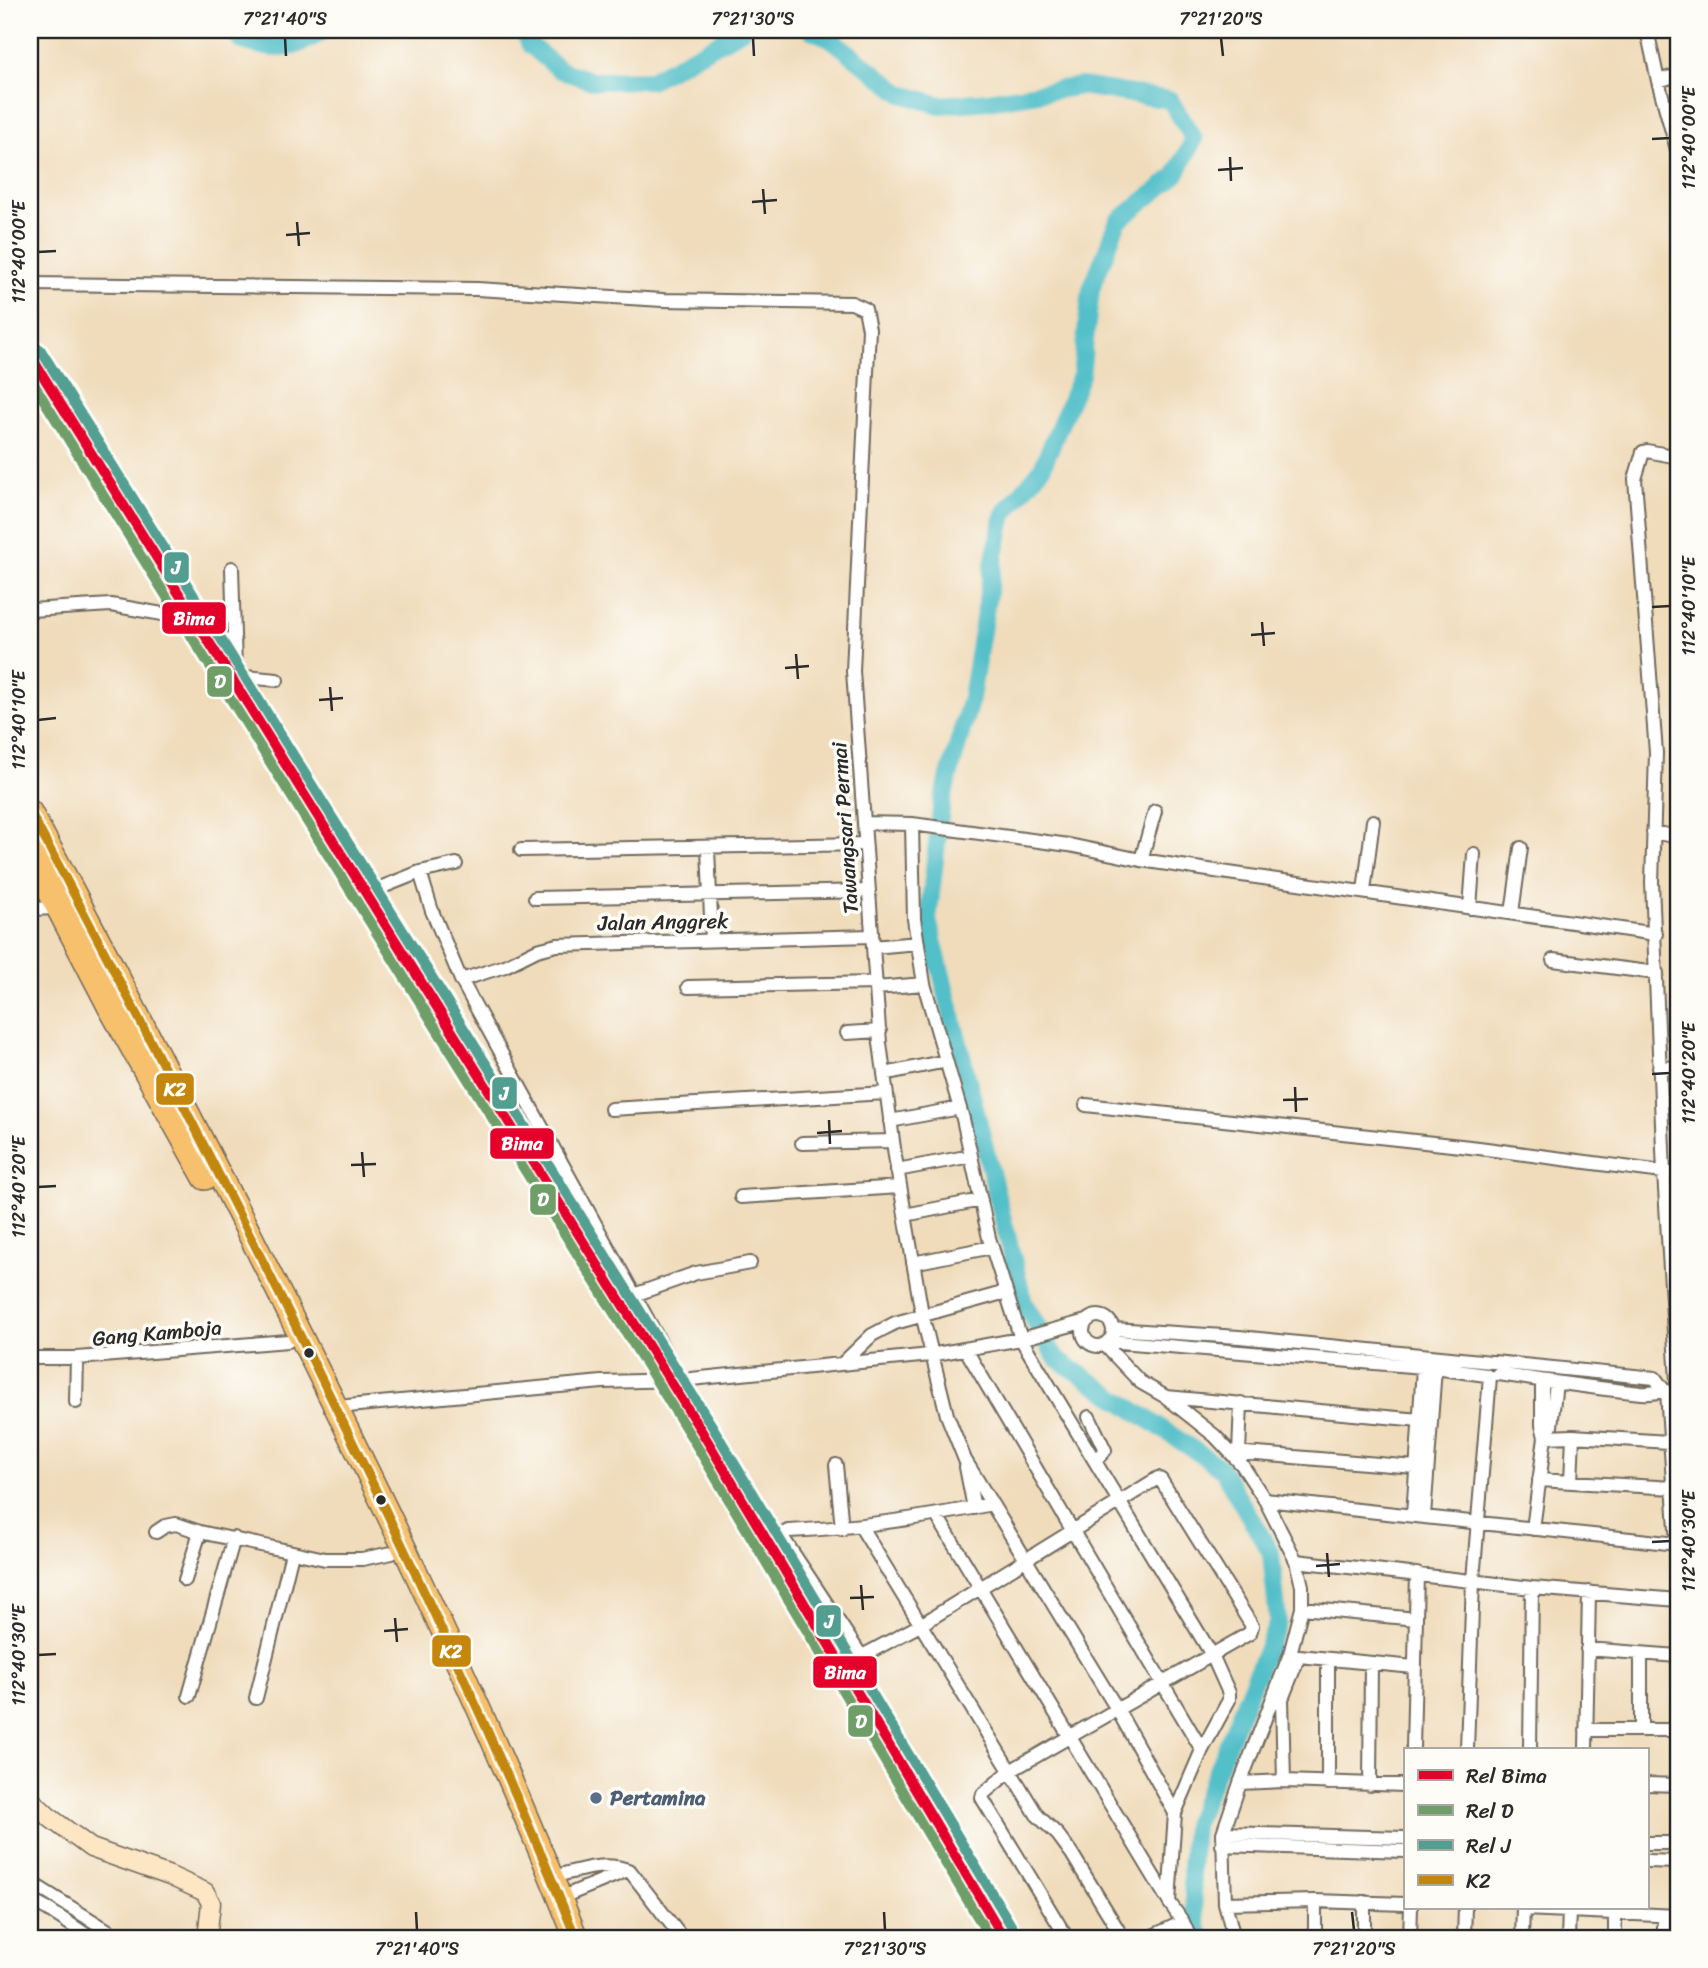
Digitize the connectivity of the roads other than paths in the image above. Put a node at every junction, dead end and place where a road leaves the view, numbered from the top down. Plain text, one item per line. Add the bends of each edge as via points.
1 (1647, 30) edge
2 (1667, 78) edge
3 (1678, 153) edge
4 (30, 284) edge
5 (1678, 457) edge
6 (232, 568) dead end
7 (30, 610) edge
8 (168, 615) dead end
9 (236, 676) junction
10 (276, 680) dead end
11 (1155, 811) dead end
12 (30, 812) edge
13 (1373, 821) dead end
14 (865, 823) junction
15 (916, 824) junction
16 (1653, 832) junction
17 (1678, 836) edge
18 (865, 844) junction
19 (1521, 848) dead end
20 (708, 849) junction
21 (521, 850) dead end
22 (30, 854) edge
23 (1474, 855) dead end
24 (1141, 860) junction
25 (456, 864) dead end
26 (420, 872) junction
27 (869, 891) junction
28 (1364, 891) junction
29 (710, 894) junction
30 (535, 898) dead end
31 (58, 908) junction
32 (1470, 908) junction
33 (30, 909) edge
34 (1512, 913) junction
35 (1656, 934) junction
36 (84, 936) junction
37 (712, 940) junction
38 (872, 941) junction
39 (918, 943) junction
40 (97, 959) junction
41 (1553, 960) dead end
42 (1657, 973) junction
43 (461, 980) junction
44 (924, 984) junction
45 (876, 986) junction
46 (688, 987) dead end
47 (880, 1031) junction
48 (847, 1033) dead end
49 (946, 1061) junction
50 (1660, 1067) junction
51 (1678, 1068) edge
52 (884, 1074) junction
53 (886, 1093) junction
54 (1086, 1105) dead end
55 (960, 1108) junction
56 (611, 1109) dead end
57 (890, 1122) junction
58 (893, 1141) junction
59 (802, 1143) dead end
60 (971, 1156) junction
61 (897, 1170) junction
62 (1664, 1173) junction
63 (1678, 1174) edge
64 (900, 1187) junction
65 (741, 1197) dead end
66 (981, 1200) junction
67 (905, 1215) junction
68 (992, 1247) junction
69 (750, 1263) dead end
70 (913, 1263) junction
71 (1006, 1292) junction
72 (634, 1295) junction
73 (922, 1314) junction
74 (1086, 1321) junction
75 (1061, 1329) junction
76 (1239, 1337) junction
77 (1025, 1338) junction
78 (1108, 1338) junction
79 (288, 1341) junction
80 (1087, 1341) junction
81 (966, 1349) junction
82 (1237, 1351) junction
83 (930, 1355) junction
84 (1360, 1355) junction
85 (30, 1358) edge
86 (77, 1359) junction
87 (843, 1363) junction
88 (1429, 1368) junction
89 (1492, 1370) junction
90 (1582, 1370) junction
91 (681, 1380) junction
92 (1542, 1381) junction
93 (1556, 1383) junction
94 (1580, 1387) junction
95 (1672, 1392) edge
96 (1166, 1397) junction
97 (76, 1402) dead end
98 (1241, 1403) junction
99 (337, 1407) junction
100 (1088, 1417) dead end
101 (1425, 1420) junction
102 (1545, 1435) junction
103 (1573, 1436) junction
104 (1669, 1443) junction
105 (1236, 1452) junction
106 (965, 1460) junction
107 (1095, 1461) junction
108 (836, 1465) dead end
109 (1422, 1468) junction
110 (1539, 1480) junction
111 (1571, 1482) junction
112 (1673, 1488) junction
113 (1265, 1500) junction
114 (1120, 1502) junction
115 (992, 1504) junction
116 (974, 1508) junction
117 (1418, 1515) junction
118 (937, 1516) junction
119 (1477, 1523) junction
120 (861, 1527) junction
121 (842, 1529) junction
122 (1533, 1529) junction
123 (1072, 1530) junction
124 (156, 1532) dead end
125 (200, 1532) junction
126 (234, 1538) junction
127 (292, 1553) junction
128 (392, 1553) junction
129 (1026, 1559) junction
130 (1296, 1561) junction
131 (1417, 1574) junction
132 (186, 1580) dead end
133 (1473, 1580) junction
134 (979, 1587) junction
135 (1532, 1588) junction
136 (1589, 1592) junction
137 (1678, 1600) edge
138 (1302, 1608) junction
139 (1416, 1619) junction
140 (922, 1624) junction
141 (1587, 1649) junction
142 (1642, 1654) junction
143 (1212, 1655) junction
144 (1678, 1656) edge
145 (1328, 1659) junction
146 (1371, 1663) junction
147 (1414, 1667) junction
148 (1163, 1683) junction
149 (189, 1696) dead end
150 (256, 1699) dead end
151 (1117, 1709) junction
152 (1586, 1730) junction
153 (1641, 1730) junction
154 (1678, 1730) edge
155 (1070, 1737) junction
156 (1413, 1748) edge
157 (1467, 1748) edge
158 (1530, 1748) edge
159 (1586, 1748) edge
160 (1202, 1751) junction
161 (1010, 1771) junction
162 (1284, 1781) junction
163 (1240, 1783) junction
164 (1328, 1783) junction
165 (1648, 1784) edge
166 (1370, 1785) junction
167 (1404, 1785) edge
168 (1678, 1785) edge
169 (30, 1799) edge
170 (1175, 1813) junction
171 (1404, 1838) edge
172 (1223, 1839) junction
173 (1648, 1843) edge
174 (1678, 1843) edge
175 (1404, 1851) edge
176 (1648, 1861) edge
177 (1678, 1862) edge
178 (628, 1870) junction
179 (30, 1882) edge
180 (556, 1888) junction
181 (30, 1900) edge
182 (1315, 1901) junction
183 (1169, 1902) junction
184 (1364, 1902) junction
185 (1225, 1903) junction
186 (1404, 1904) edge
187 (1411, 1909) edge
188 (1465, 1909) edge
189 (1523, 1909) edge
190 (1538, 1909) edge
191 (1569, 1911) junction
192 (1615, 1913) junction
193 (1664, 1916) junction
194 (1678, 1916) edge
195 (1183, 1922) junction
196 (90, 1938) edge
197 (120, 1938) edge
198 (207, 1938) edge
199 (561, 1938) edge
200 (576, 1938) edge
201 (682, 1938) edge
202 (1067, 1938) edge
203 (1123, 1938) edge
204 (1149, 1938) edge
205 (1190, 1938) edge
206 (1234, 1938) edge
207 (1315, 1938) edge
208 (1364, 1938) edge
209 (1410, 1938) edge
210 (1464, 1938) edge
211 (1522, 1938) edge
212 (1568, 1938) edge
213 (1615, 1938) edge
214 (1664, 1938) edge

1 - 2 street
2 - 3 street
4 - 14 street, Tawangsari Permai via 477,289 663,300 852,303 865,309 869,329 853,671
5 - 16 street via 1643,452 1635,479 1656,753
6 - 9 street
7 - 8 street via 111,605
9 - 10 street
9 - 26 street via 369,889
11 - 24 street
12 - 36 highway
13 - 28 street
14 - 15 street
14 - 18 street, Tawangsari Permai
15 - 24 street
15 - 39 street via 914,919
16 - 17 street
16 - 35 street
18 - 20 street
18 - 27 street, Tawangsari Permai
19 - 34 street
20 - 21 street
20 - 29 street
22 - 31 highway
23 - 32 street
24 - 28 street
25 - 26 street
26 - 43 street
27 - 29 street
27 - 38 street, Tawangsari Permai
28 - 32 street
29 - 30 street
29 - 37 street
31 - 33 street
31 - 36 highway
32 - 34 street
34 - 35 street
35 - 42 street
36 - 40 highway
37 - 38 street, Jalan Anggrek
37 - 43 street, Jalan Anggrek via 548,946
38 - 39 street, Jalan Anggrek
38 - 45 street, Tawangsari Permai
39 - 44 street
40 - 79 highway
40 - 99 highway via 183,1104
41 - 42 street
42 - 50 street
43 - 72 street
44 - 45 street
44 - 49 street
45 - 46 street
45 - 47 street, Tawangsari Permai
47 - 48 street
47 - 52 street, Tawangsari Permai
49 - 52 street
49 - 55 street
50 - 51 street
50 - 62 street
52 - 53 street, Tawangsari Permai
53 - 56 street
53 - 57 street, Tawangsari Permai
54 - 62 street
55 - 57 street
55 - 60 street
57 - 58 street, Tawangsari Permai
58 - 59 street
58 - 61 street, Tawangsari Permai
60 - 61 street
60 - 66 street
61 - 64 street, Tawangsari Permai
62 - 63 street
62 - 95 street
64 - 65 street
64 - 67 street, Tawangsari Permai
66 - 67 street
66 - 68 street
67 - 70 street, Tawangsari Permai
68 - 70 street
68 - 71 street
69 - 72 street via 695,1273
70 - 73 street, Tawangsari Permai
71 - 73 street
71 - 77 street
72 - 91 street
73 - 83 street, Tawangsari Permai
73 - 87 street via 879,1331
74 - 75 street
74 - 78 street via 1093,1316 1109,1321
74 - 80 street
75 - 77 street
75 - 80 street
76 - 78 street
76 - 82 street
76 - 84 street
77 - 81 street
77 - 107 street
78 - 80 street via 1092,1345
78 - 82 street
78 - 96 street via 1140,1382
79 - 86 street, Gang Kamboja
79 - 128 highway
81 - 83 street
81 - 123 street
82 - 84 street
83 - 87 street
83 - 106 street, Tawangsari Permai
84 - 88 street
84 - 89 street
85 - 86 street, Gang Kamboja
86 - 97 street
87 - 91 street
88 - 89 street
88 - 101 street
89 - 90 street
89 - 92 street
89 - 119 street
90 - 94 street
90 - 95 street via 1655,1378
91 - 99 street via 602,1382
92 - 93 street
92 - 102 street
93 - 94 street
93 - 102 street via 1551,1426
94 - 95 street
95 - 104 street
96 - 98 street
96 - 105 street
98 - 101 street
98 - 105 street
99 - 180 highway via 467,1683
100 - 107 street via 1105,1450
101 - 109 street
102 - 103 street
102 - 110 street
103 - 104 street
103 - 111 street
104 - 112 street
105 - 109 street
105 - 113 street
106 - 115 street
106 - 116 street
107 - 114 street
108 - 121 street
109 - 117 street
110 - 111 street
110 - 122 street
111 - 112 street
112 - 122 street via 1677,1544
113 - 117 street
113 - 130 street
114 - 123 street
114 - 143 street
114 - 143 street via 1161,1480 1250,1621 1250,1633
115 - 116 street
115 - 129 street
116 - 118 street
117 - 119 street
118 - 120 street
118 - 134 street
119 - 122 street
119 - 133 street
120 - 121 street
120 - 140 street
121 - 140 street via 788,1531 783,1538 860,1654
123 - 129 street
123 - 148 street
124 - 125 street via 176,1524
125 - 126 street
125 - 132 street
126 - 127 street
126 - 149 street
127 - 128 street via 346,1560
127 - 150 street
128 - 199 highway via 510,1810
129 - 134 street
129 - 151 street
130 - 131 street
130 - 138 street
131 - 133 street
131 - 139 street
133 - 135 street
133 - 157 street
134 - 140 street
134 - 155 street
135 - 136 street
135 - 158 street
136 - 137 street
136 - 141 street
138 - 139 street
138 - 163 street via 1277,1691
139 - 147 street
140 - 161 street
141 - 142 street
141 - 152 street
142 - 144 street
142 - 153 street
143 - 148 street
143 - 160 street via 1230,1697
145 - 146 street
145 - 162 street via 1299,1656 1284,1694
145 - 164 street
146 - 147 street
146 - 166 street
147 - 156 street
148 - 151 street
148 - 160 street
151 - 155 street
151 - 170 street
152 - 153 street
152 - 159 street
153 - 154 street
155 - 161 street
155 - 183 street
160 - 170 street
161 - 202 street via 982,1798
161 - 203 street via 1037,1815 1072,1854
162 - 163 street
162 - 164 street
163 - 172 street
164 - 166 street
165 - 168 street
166 - 167 street
169 - 198 street via 91,1848 205,1892 211,1903
170 - 183 street
171 - 172 street
172 - 175 street
172 - 185 street
173 - 174 street
176 - 177 street
178 - 180 street
178 - 180 street via 589,1868
178 - 201 street
179 - 197 street
180 - 200 highway
181 - 196 street
182 - 184 street
182 - 185 street
182 - 207 street
183 - 195 street
184 - 186 street
184 - 208 street
185 - 206 street
187 - 209 street
188 - 210 street
189 - 211 street
190 - 191 street
191 - 192 street
191 - 212 street
192 - 193 street
192 - 213 street
193 - 194 street
193 - 214 street
195 - 204 street
195 - 205 street

